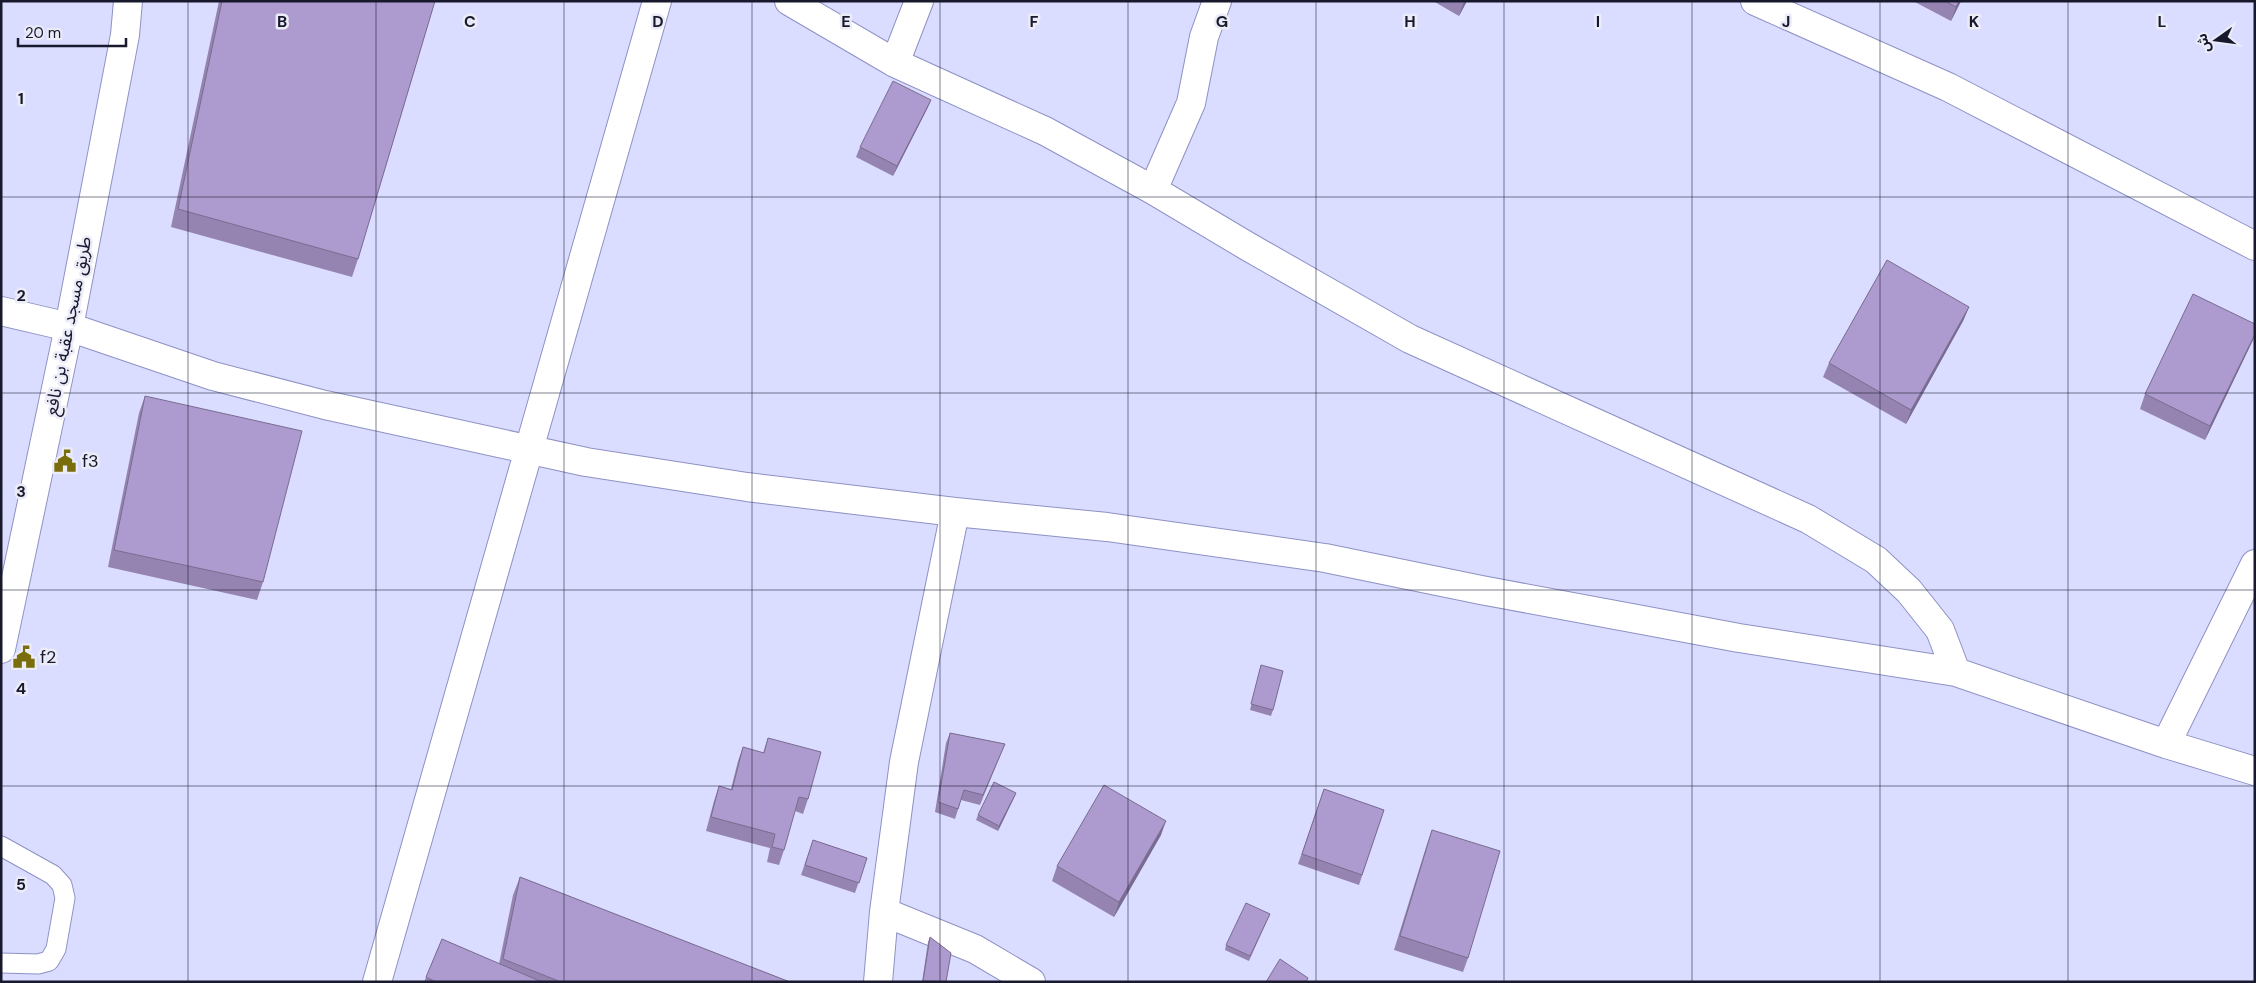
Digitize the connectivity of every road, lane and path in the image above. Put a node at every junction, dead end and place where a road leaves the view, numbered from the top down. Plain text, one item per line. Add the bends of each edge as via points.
1 (128, 1) edge
2 (657, 1) edge
3 (789, 1) edge
4 (919, 1) edge
5 (1217, 1) edge
6 (1755, 1) edge
7 (895, 63) junction
8 (1153, 190) junction
9 (2255, 246) edge
10 (1, 311) edge
11 (69, 327) junction
12 (529, 448) junction
13 (955, 512) junction
14 (2255, 564) edge
15 (1, 649) edge
16 (1956, 672) junction
17 (2166, 744) junction
18 (2255, 771) edge
19 (1, 846) edge
20 (884, 912) junction
21 (1, 963) edge
22 (377, 982) edge
23 (878, 982) edge
24 (1031, 982) edge

1 - 11 street, طريق مسجد عقبة بن نافع via 125,35
2 - 12 street
3 - 7 street
4 - 7 street
5 - 8 street via 1204,37 1191,103
6 - 9 street via 1948,87
7 - 8 street via 1045,131
8 - 16 street via 1410,339 1808,519 1876,560 1908,591 1940,630
10 - 11 street
11 - 12 street via 213,376 325,405
11 - 15 street, طريق مسجد عقبة بن نافع
12 - 13 street via 586,462 747,487
12 - 22 street
13 - 16 street via 1107,527 1325,558 1739,638
13 - 20 street via 904,762
14 - 17 street
16 - 17 street
17 - 18 street
19 - 21 lane via 53,875 62,885 65,898 56,950 49,961 38,964
20 - 23 street
20 - 24 street via 975,949

